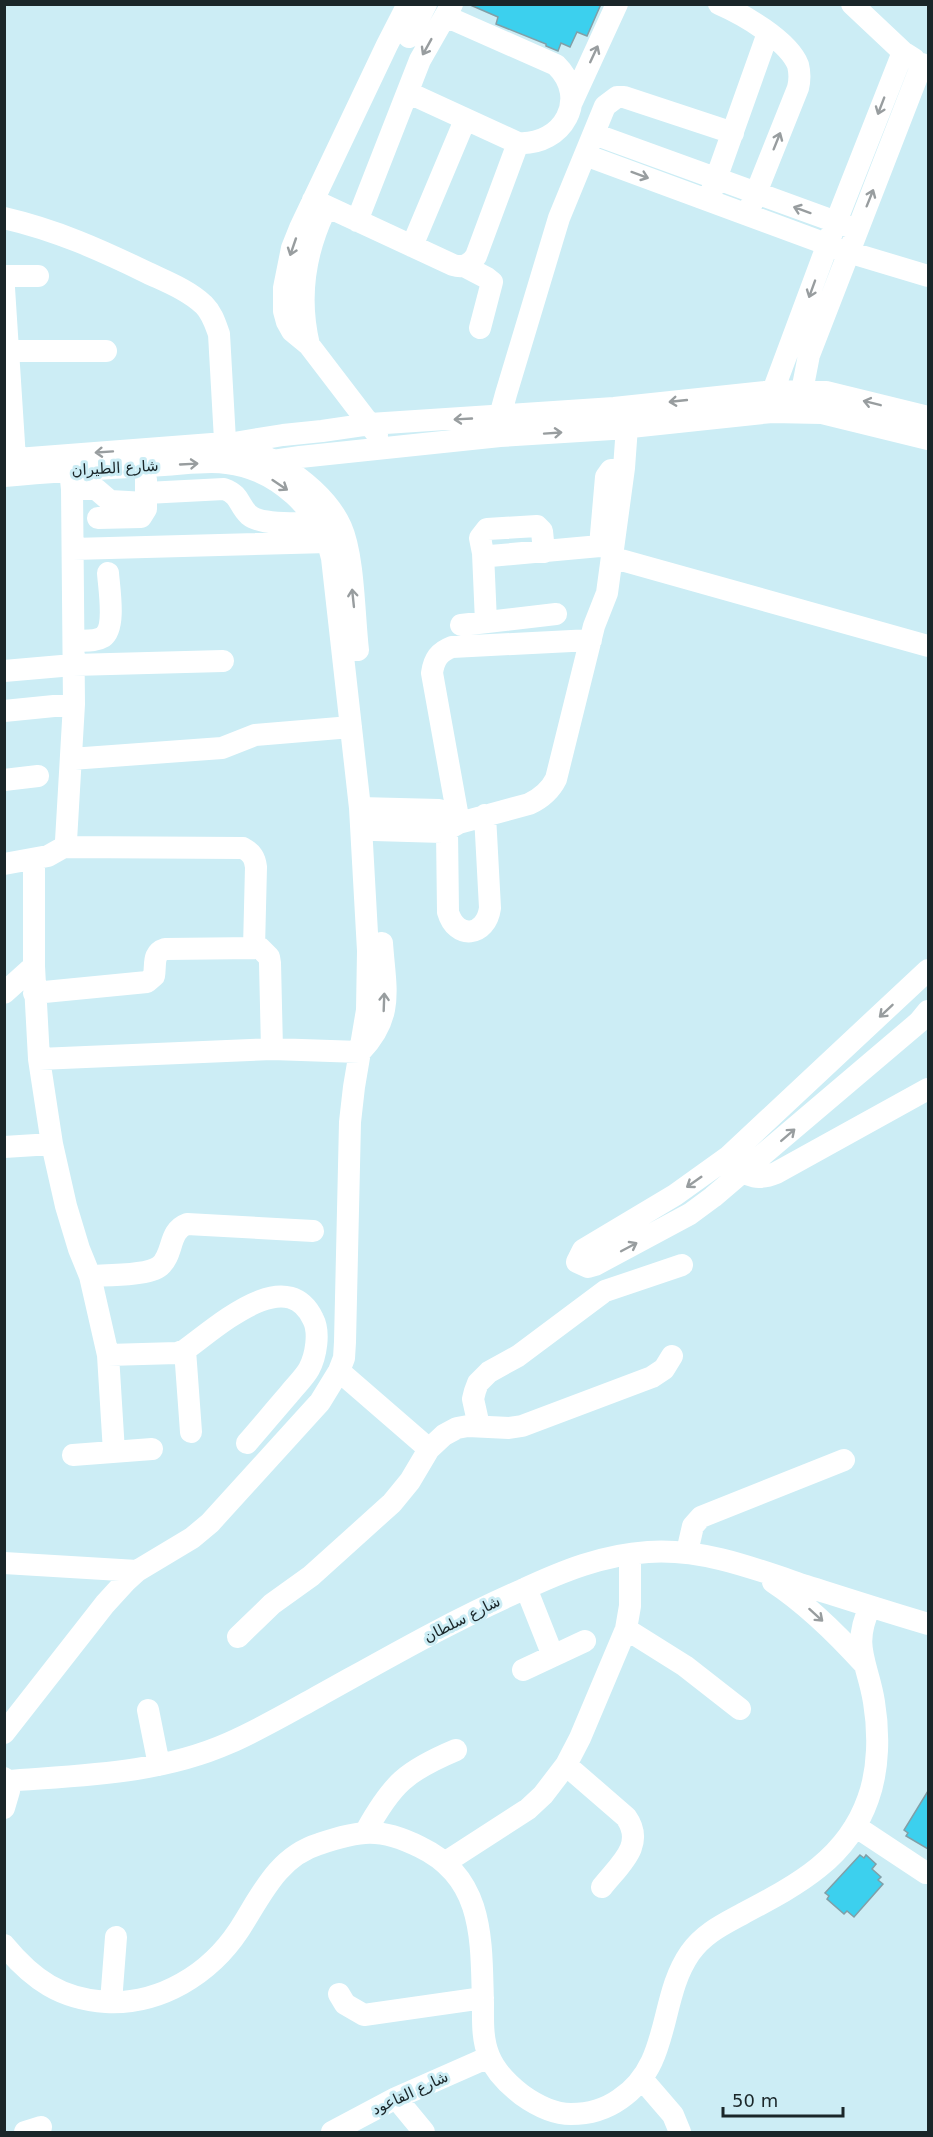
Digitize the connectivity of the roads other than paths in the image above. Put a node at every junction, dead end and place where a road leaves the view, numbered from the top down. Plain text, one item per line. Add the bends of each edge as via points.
1 (408, 4) edge
2 (426, 4) edge
3 (617, 4) edge
4 (719, 4) edge
5 (852, 4) edge
6 (449, 10) edge
7 (768, 33) junction
8 (401, 35) junction
9 (903, 52) junction
10 (925, 65) edge
11 (409, 93) junction
12 (571, 104) junction
13 (465, 120) junction
14 (733, 133) junction
15 (594, 134) junction
16 (518, 143) junction
17 (865, 150) junction
18 (585, 155) junction
19 (886, 158) junction
20 (717, 179) junction
21 (756, 193) junction
22 (708, 201) junction
23 (319, 204) junction
24 (747, 215) junction
25 (4, 218) edge
26 (357, 221) junction
27 (836, 222) junction
28 (857, 230) junction
29 (412, 246) junction
30 (838, 248) junction
31 (464, 266) junction
32 (4, 276) edge
33 (38, 276) dead end
34 (928, 276) edge
35 (4, 288) edge
36 (811, 321) junction
37 (480, 328) dead end
38 (9, 351) junction
39 (106, 351) dead end
40 (804, 401) junction
41 (773, 402) junction
42 (620, 417) junction
43 (928, 417) edge
44 (370, 424) junction
45 (510, 426) junction
46 (928, 439) edge
47 (386, 448) junction
48 (228, 450) junction
49 (273, 461) junction
50 (8, 465) edge
51 (145, 466) junction
52 (71, 479) junction
53 (146, 498) junction
54 (98, 518) dead end
55 (323, 533) junction
56 (73, 549) junction
57 (607, 552) junction
58 (108, 573) dead end
59 (556, 614) dead end
60 (486, 622) junction
61 (461, 625) dead end
62 (592, 633) junction
63 (75, 640) junction
64 (928, 646) edge
65 (223, 661) dead end
66 (74, 664) junction
67 (4, 671) edge
68 (74, 704) junction
69 (4, 711) edge
70 (351, 727) junction
71 (71, 759) junction
72 (38, 776) dead end
73 (4, 780) edge
74 (367, 807) junction
75 (485, 815) junction
76 (453, 827) junction
77 (374, 830) junction
78 (64, 847) junction
79 (34, 860) junction
80 (4, 864) edge
81 (254, 948) junction
82 (34, 966) junction
83 (928, 970) edge
84 (4, 993) edge
85 (34, 993) junction
86 (928, 1011) edge
87 (272, 1049) junction
88 (360, 1053) junction
89 (39, 1059) junction
90 (928, 1089) edge
91 (52, 1144) junction
92 (4, 1147) edge
93 (735, 1165) junction
94 (314, 1231) dead end
95 (682, 1265) dead end
96 (90, 1276) junction
97 (185, 1350) junction
98 (108, 1355) junction
99 (672, 1356) dead end
100 (339, 1371) junction
101 (480, 1426) junction
102 (191, 1432) dead end
103 (247, 1443) dead end
104 (152, 1449) dead end
105 (429, 1449) junction
106 (114, 1452) junction
107 (73, 1455) dead end
108 (844, 1460) dead end
109 (687, 1552) junction
110 (630, 1554) junction
111 (4, 1563) edge
112 (751, 1568) junction
113 (137, 1571) junction
114 (526, 1588) junction
115 (870, 1607) junction
116 (928, 1624) edge
117 (626, 1629) junction
118 (238, 1637) dead end
119 (585, 1641) dead end
120 (553, 1656) junction
121 (865, 1665) junction
122 (523, 1670) dead end
123 (740, 1709) dead end
124 (148, 1710) dead end
125 (4, 1733) edge
126 (456, 1750) dead end
127 (159, 1765) junction
128 (566, 1765) junction
129 (6, 1779) edge
130 (4, 1808) edge
131 (855, 1826) junction
132 (366, 1831) junction
133 (446, 1862) junction
134 (926, 1873) dead end
135 (602, 1887) dead end
136 (116, 1937) dead end
137 (4, 1945) edge
138 (339, 1994) dead end
139 (483, 1998) junction
140 (111, 2002) junction
141 (489, 2056) junction
142 (642, 2079) junction
143 (396, 2098) junction
144 (561, 2123) edge
145 (422, 2132) edge
146 (332, 2133) edge
147 (680, 2133) edge

1 - 8 street
2 - 8 street
12 -> 3 street
4 - 7 street
5 - 9 street
6 -> 11 street via 420,60
6 - 12 street via 556,65 567,78
7 - 14 street
21 -> 7 street via 800,80 794,57
8 - 23 street via 364,124
9 - 10 street
9 -> 17 street
10 - 19 street
11 - 13 street
11 - 26 street
12 - 16 street via 566,120 554,133 537,142
13 - 16 street
13 - 29 street
14 - 15 street via 617,97 605,106
14 - 20 street
15 - 18 street
15 - 20 street
16 - 31 street via 476,256
17 - 19 street via 880,140
17 - 27 street
18 -> 22 street
18 - 45 street via 559,218
28 -> 19 street
20 - 21 street
20 - 22 street
21 - 24 street
27 -> 21 street
22 - 24 street
23 - 26 street
23 - 44 street via 306,264 304,325 309,345
24 - 30 street
25 - 48 street via 95,247 188,293 204,305 219,334
26 - 29 street
27 - 28 street
27 - 30 street
28 - 30 street
29 - 31 street via 453,265
30 - 34 street
30 - 36 street
31 - 37 street via 492,282
32 - 33 street
35 - 38 street
36 - 40 street
36 - 41 street
38 - 39 street
38 - 50 street
40 - 41 street
43 -> 40 street via 826,392
40 - 46 street via 841,417
41 - 42 street
42 - 45 street
42 - 57 street via 624,468 615,468 606,477
45 -> 44 street
44 - 47 street
44 - 48 street via 284,435
45 - 47 street
47 - 49 street
48 - 49 street via 250,449
48 -> 50 street, شارع الطيران
51 -> 48 street, شارع الطيران
48 -> 55 street via 279,483 308,508
74 -> 49 street via 346,541 322,498
50 - 52 street, شارع الطيران
51 - 52 street, شارع الطيران
51 - 53 street
52 - 53 street via 96,489 110,501
52 - 56 street
53 - 54 street via 145,514 141,517
53 - 55 street via 224,489 238,497 246,512 259,521
55 - 56 street
55 - 70 street via 332,558
56 - 63 street
57 - 60 street via 490,556 483,553
57 - 62 street
57 - 64 street
58 - 63 street via 109,630 96,640
59 - 60 street
60 - 61 street
62 - 75 street via 552,787 539,800
62 - 76 street via 452,647 438,655 432,673
63 - 66 street
65 - 66 street
66 - 67 street
66 - 68 street
68 - 69 street
68 - 71 street
70 - 71 street via 255,735 222,748
70 - 74 street
71 - 78 street
72 - 73 street
74 - 76 street via 440,810
74 - 77 street
74 - 88 street via 367,1010
75 - 76 street
75 - 76 street via 490,908 484,926 475,931 457,928 448,912
76 - 77 street via 439,833
88 -> 77 street via 380,1026 385,1001
78 - 79 street
78 - 81 street via 243,848 255,859
79 - 80 street
79 - 82 street
81 - 85 street via 165,949 155,956 154,976 147,982
81 - 87 street via 260,948 269,957
82 - 84 street
82 - 85 street
83 -> 93 street
85 - 89 street
93 -> 86 street
87 - 88 street
87 - 89 street
88 - 100 street via 350,1122 345,1342
89 - 91 street
90 - 93 street via 776,1173 753,1177
91 - 92 street
91 - 96 street via 72,1229
93 -> 93 street via 583,1250 577,1262 588,1267 595,1265 690,1214
94 - 96 street via 187,1224 175,1233 164,1260 153,1270
95 - 101 street via 605,1291 518,1356 489,1372 473,1399
96 - 98 street
97 - 98 street
97 - 102 street
97 - 103 street via 256,1301 273,1297 289,1297 302,1304 314,1320 316,1343 310,1368
98 - 106 street
99 - 101 street via 659,1373 522,1426
100 - 105 street
100 - 113 street via 320,1402 210,1523
101 - 105 street via 457,1428
104 - 106 street
105 - 118 street via 401,1494
106 - 107 street
108 - 109 street via 701,1517 693,1526
109 - 110 street, شارع سلطان
109 - 112 street, شارع سلطان
110 - 114 street, شارع سلطان via 588,1562
110 - 117 street
111 - 113 street
112 - 115 street, شارع سلطان
112 -> 121 street via 812,1611
113 - 125 street via 105,1604
114 - 120 street
114 - 127 street, شارع سلطان via 471,1613 229,1743
115 - 116 street, شارع سلطان
115 - 121 street via 860,1635
117 - 123 street via 685,1666
117 - 128 street
119 - 120 street
120 - 122 street
121 - 131 street via 874,1701 876,1759 869,1797
124 - 127 street
126 - 132 street via 408,1774 388,1794
127 - 129 street, شارع سلطان via 121,1772
128 - 133 street via 528,1809
128 - 135 street via 632,1825 634,1843
129 - 130 street via 9,1791
131 - 134 street
131 - 142 street via 839,1848 810,1875 715,1929 691,1952 676,1983 652,2064
132 - 133 street via 400,1838
132 - 140 street via 318,1844 292,1856 271,1879 236,1934 191,1979 162,1993 134,2001
133 - 139 street via 462,1881 480,1931
136 - 140 street
137 - 140 street via 52,1988 73,1997
138 - 139 street via 345,2004 364,2015
139 - 141 street
141 - 143 street, شارع القاعود
141 - 144 street via 513,2088
142 - 144 street via 616,2102
142 - 147 street via 674,2115
143 - 145 street
143 - 146 street, شارع القاعود

